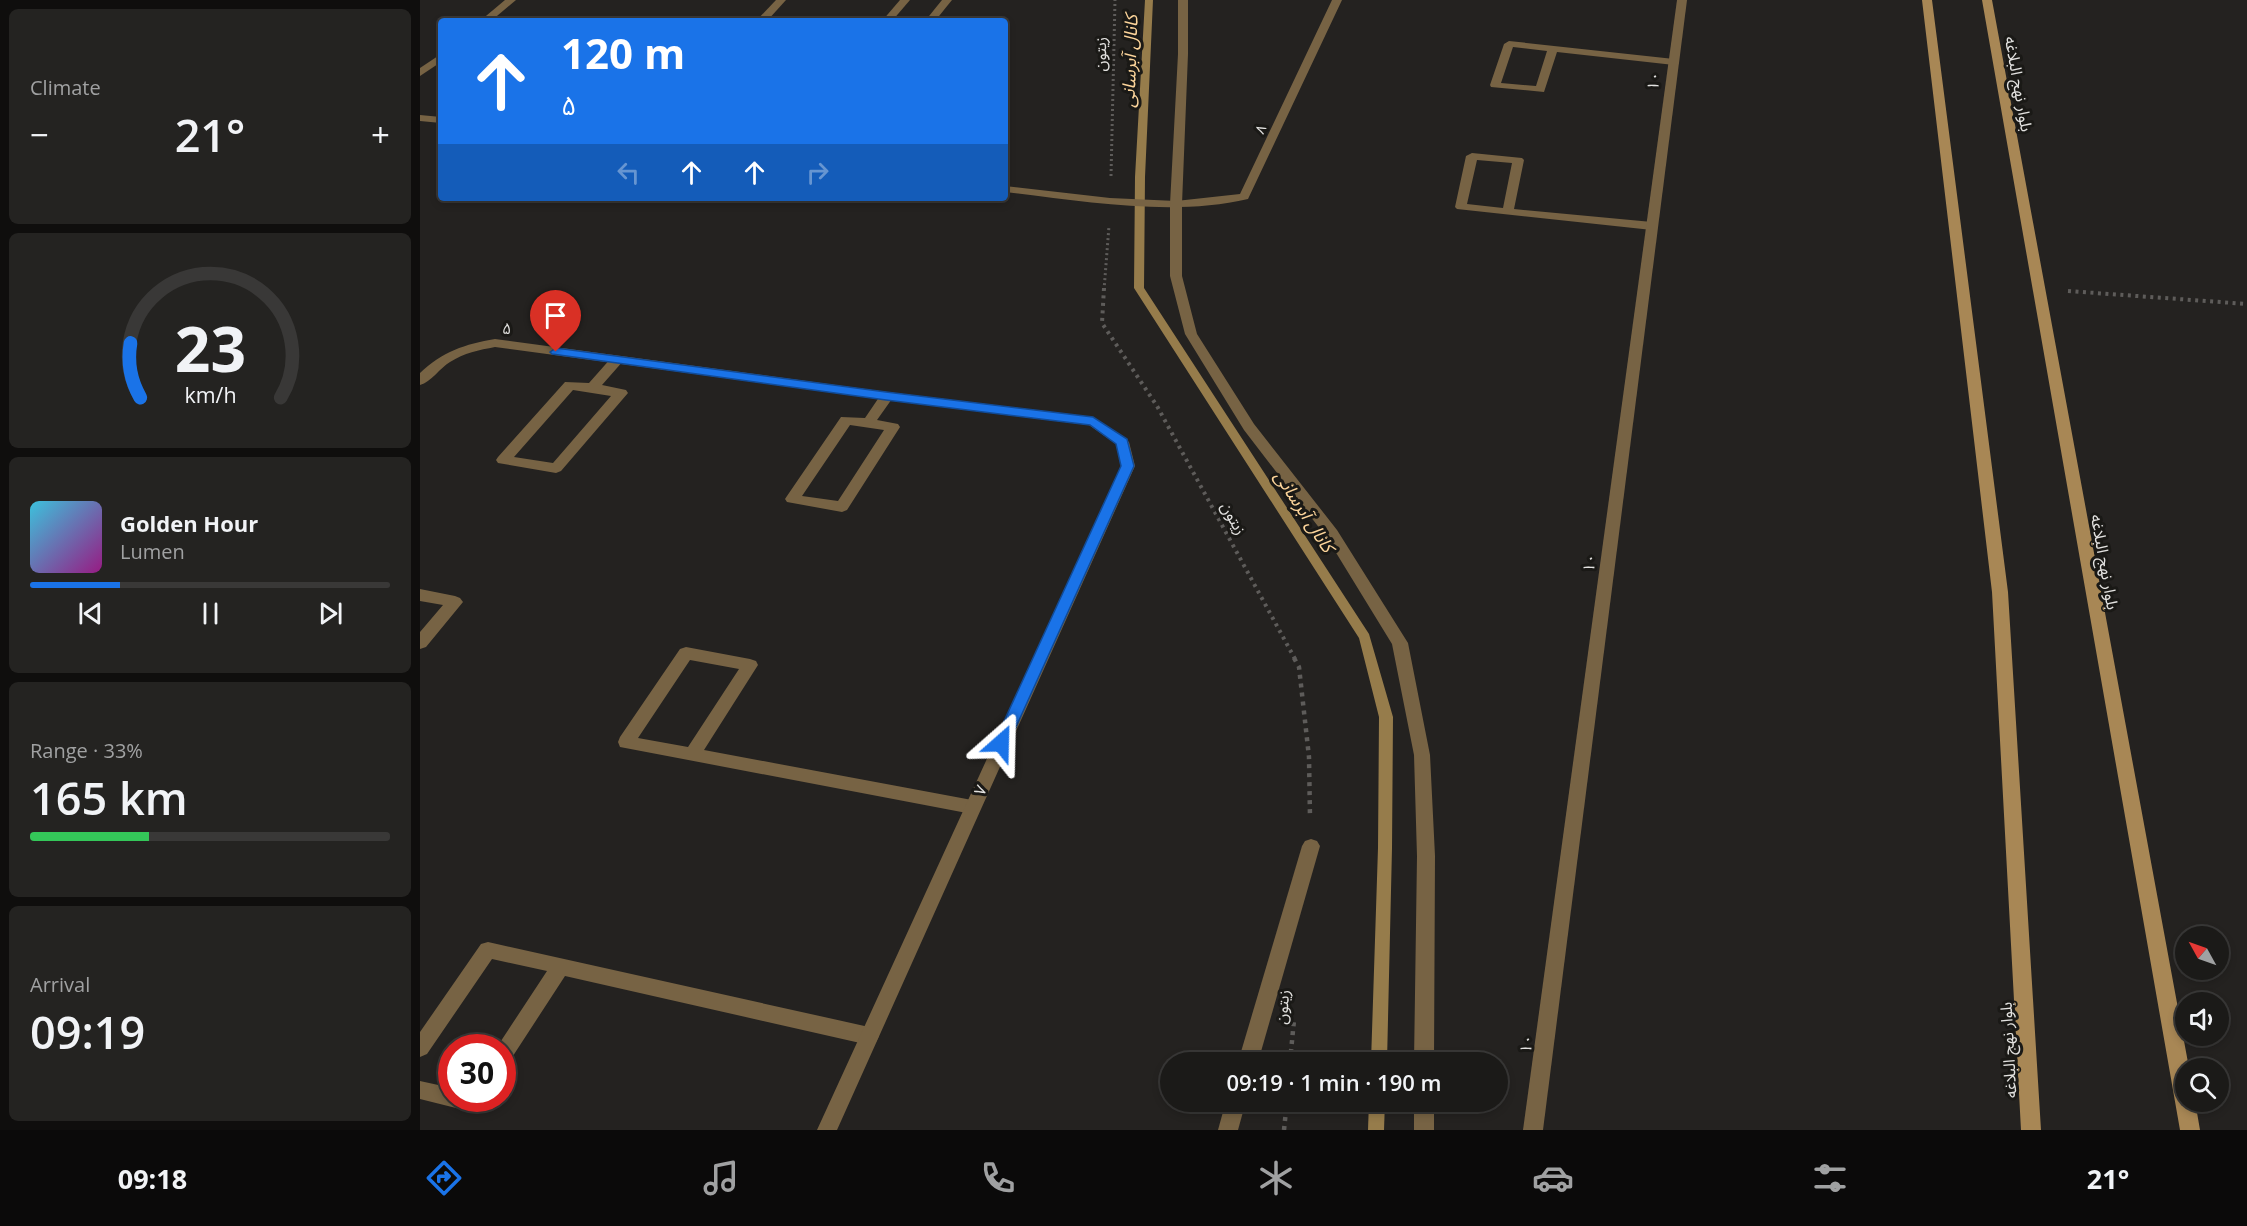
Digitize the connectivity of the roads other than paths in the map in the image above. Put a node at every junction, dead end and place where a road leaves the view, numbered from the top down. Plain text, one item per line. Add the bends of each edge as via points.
1 (512, 0) edge
2 (781, 0) edge
3 (905, 0) edge
4 (947, 0) edge
5 (1182, 0) edge
6 (1337, 0) edge
7 (1682, 0) edge
8 (1927, 0) edge
9 (1986, 0) edge
10 (489, 18) edge
11 (764, 18) edge
12 (890, 18) edge
13 (932, 18) edge
14 (1553, 49) junction
15 (438, 59) edge
16 (1674, 62) junction
17 (420, 74) edge
18 (420, 118) edge
19 (438, 120) edge
20 (1008, 189) edge
21 (1170, 203) junction
22 (1508, 212) junction
23 (1652, 226) junction
24 (617, 360) junction
25 (420, 381) edge
26 (592, 388) junction
27 (886, 396) junction
28 (868, 424) junction
29 (420, 595) edge
30 (420, 643) edge
31 (693, 754) junction
32 (972, 807) junction
33 (1311, 846) road end
34 (560, 967) junction
35 (516, 1035) edge
36 (869, 1036) junction
37 (420, 1048) edge
38 (1251, 1052) edge
39 (1424, 1052) edge
40 (420, 1090) edge
41 (438, 1094) edge
42 (1233, 1112) edge
43 (1424, 1112) edge
44 (827, 1130) edge
45 (1228, 1130) edge
46 (1424, 1130) edge
47 (1533, 1130) edge
48 (2031, 1130) edge
49 (2190, 1130) edge

1 - 10 street
2 - 11 street
3 - 12 street
4 - 13 street
5 - 21 street via 1183,54
6 - 21 street, ۸ via 1244,197
7 - 16 street, ۱۰
8 - 48 main road, بلوار نهج البلاغه via 2000,592
9 - 49 main road, بلوار نهج البلاغه
14 - 14 street via 1509,44 1495,85 1540,90
14 - 16 street
15 - 17 street
16 - 23 street, ۱۰
18 - 19 street
20 - 21 street via 1110,201
21 - 39 street via 1176,276 1191,334 1249,426 1332,534 1400,643 1422,755 1426,856
22 - 22 street via 1461,207 1472,156 1518,160
22 - 23 street
23 - 47 street, ۱۰
24 - 25 street, ۵ via 495,343 464,348 438,362
24 - 26 street
24 - 27 street, ۵
26 - 26 street via 570,385 503,459 556,468 621,393
27 - 28 street
27 - 32 street, ۷ via 1093,421 1122,442 1128,466
28 - 28 street via 846,420 792,500 842,507 893,427
29 - 30 street via 455,602
31 - 31 street via 626,742 686,653 750,665
31 - 32 street
32 - 36 street, ۷
33 - 38 street
34 - 35 street
34 - 36 street
34 - 37 street via 488,950
36 - 44 street, ۷
40 - 41 street
42 - 45 street
43 - 46 street

